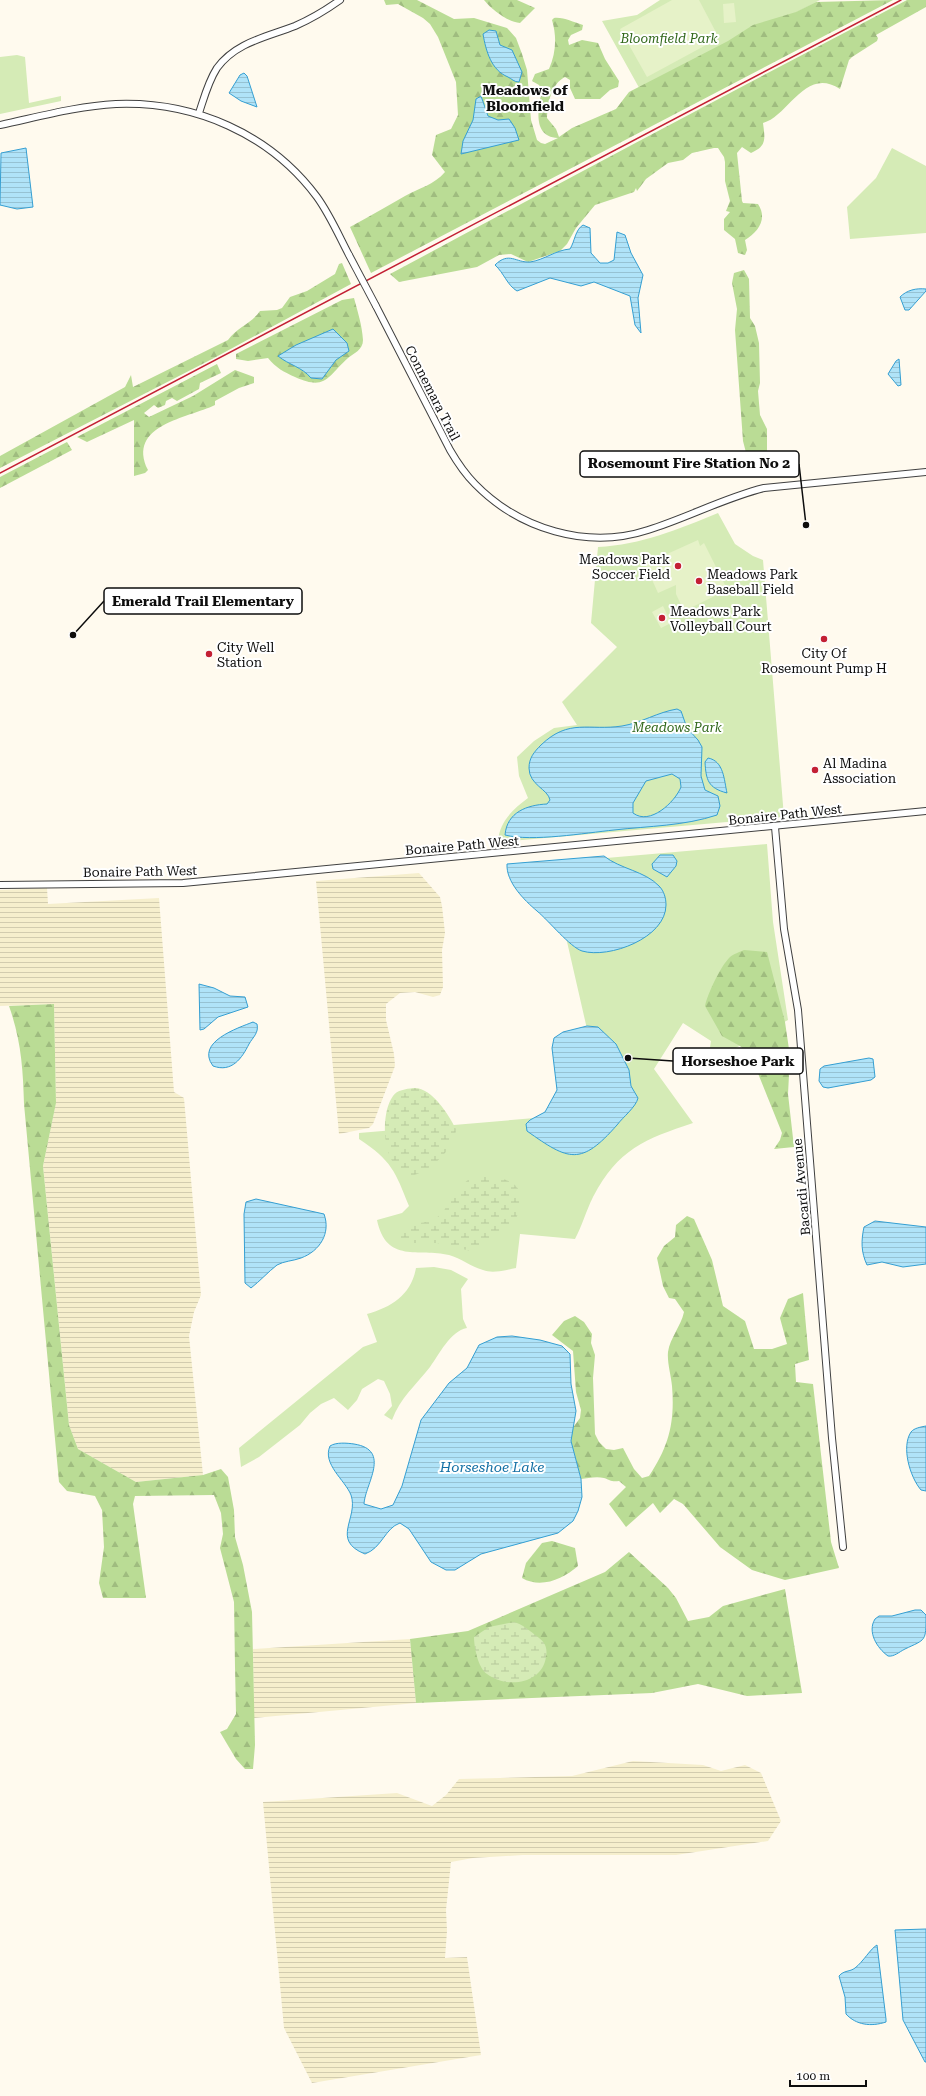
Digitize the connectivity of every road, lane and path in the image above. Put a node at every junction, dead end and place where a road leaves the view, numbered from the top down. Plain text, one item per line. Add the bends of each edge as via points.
1 (340, 0) edge
2 (199, 114) junction
3 (0, 125) edge
4 (926, 472) edge
5 (926, 811) edge
6 (775, 827) junction
7 (0, 885) edge
8 (843, 1547) dead end

1 - 2 street via 303,22 251,42 229,56 208,84
2 - 3 street, Connemara Trail via 169,107 115,104 69,110
2 - 4 street, Connemara Trail, bridge via 219,121 268,148 288,166 321,204 446,444 478,488 520,518 544,529 580,537 622,536 646,531 764,488
5 - 6 street, Bonaire Path West
6 - 7 street, Bonaire Path West via 183,883
6 - 8 street, Bacardi Avenue via 784,929 798,1010

